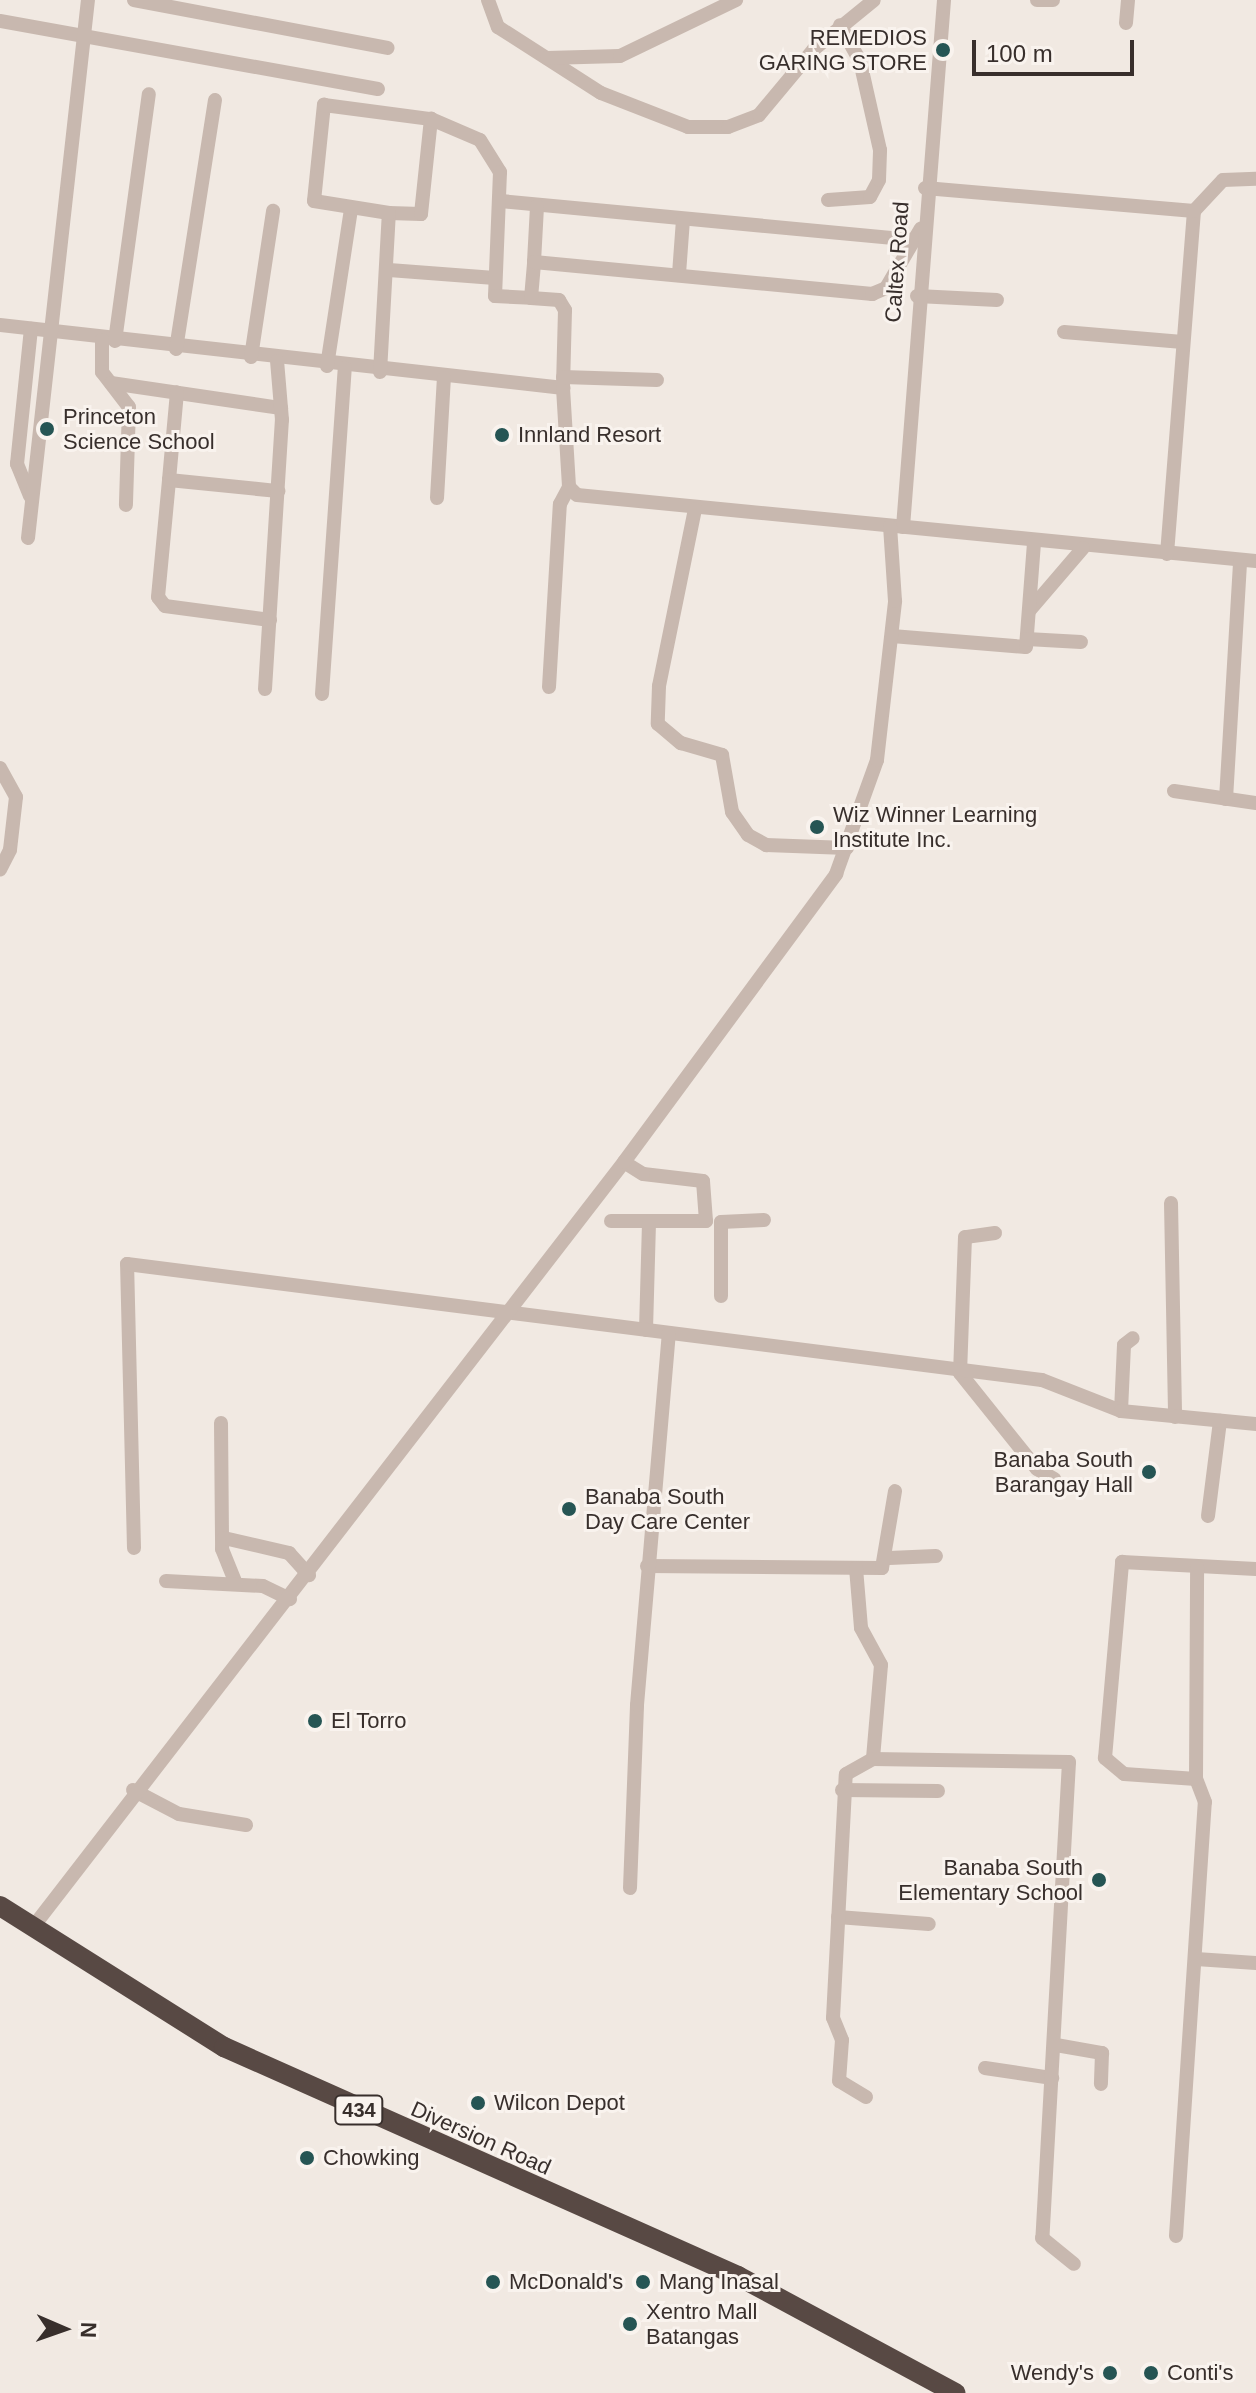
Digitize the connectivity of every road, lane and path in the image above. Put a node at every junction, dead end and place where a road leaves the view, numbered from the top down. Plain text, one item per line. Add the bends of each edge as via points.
1 (88, 0) edge
2 (134, 0) edge
3 (488, 0) edge
4 (736, 0) edge
5 (874, 0) edge
6 (944, 0) edge
7 (1037, 0) edge
8 (1053, 0) edge
9 (1128, 0) edge
10 (0, 21) edge
11 (1126, 23) dead end
12 (840, 25) junction
13 (87, 37) junction
14 (387, 48) dead end
15 (542, 58) junction
16 (378, 89) dead end
17 (149, 94) dead end
18 (215, 100) dead end
19 (431, 119) junction
20 (1256, 179) edge
21 (925, 188) junction
22 (828, 200) dead end
23 (501, 201) junction
24 (537, 206) junction
25 (351, 209) junction
26 (273, 211) dead end
27 (1194, 211) junction
28 (389, 213) junction
29 (683, 219) junction
30 (917, 234) junction
31 (534, 262) junction
32 (389, 270) junction
33 (679, 274) junction
34 (495, 278) junction
35 (917, 296) junction
36 (531, 298) junction
37 (997, 300) dead end
38 (0, 325) edge
39 (31, 329) junction
40 (51, 331) junction
41 (1064, 332) dead end
42 (109, 340) junction
43 (1183, 342) junction
44 (176, 349) junction
45 (251, 357) junction
46 (277, 361) junction
47 (327, 366) junction
48 (345, 368) junction
49 (380, 372) junction
50 (444, 378) junction
51 (657, 380) dead end
52 (106, 382) junction
53 (563, 382) junction
54 (177, 392) junction
55 (281, 408) junction
56 (169, 480) junction
57 (569, 487) junction
58 (278, 491) junction
59 (30, 496) junction
60 (437, 498) dead end
61 (126, 505) dead end
62 (695, 509) junction
63 (897, 527) junction
64 (28, 538) dead end
65 (1034, 542) junction
66 (1083, 548) junction
67 (1167, 554) junction
68 (1240, 560) junction
69 (1256, 561) edge
70 (1029, 611) junction
71 (270, 620) junction
72 (892, 636) junction
73 (1027, 639) junction
74 (1081, 642) dead end
75 (549, 687) dead end
76 (265, 689) dead end
77 (322, 694) dead end
78 (0, 768) edge
79 (1174, 791) dead end
80 (1226, 799) junction
81 (1256, 803) edge
82 (847, 848) junction
83 (0, 870) edge
84 (624, 1162) junction
85 (1171, 1203) dead end
86 (764, 1220) dead end
87 (611, 1221) dead end
88 (649, 1222) junction
89 (713, 1222) junction
90 (995, 1233) dead end
91 (721, 1296) dead end
92 (504, 1310) junction
93 (646, 1330) junction
94 (669, 1333) junction
95 (1133, 1338) dead end
96 (960, 1373) junction
97 (1121, 1411) junction
98 (1175, 1417) junction
99 (1220, 1421) junction
100 (221, 1423) dead end
101 (1256, 1424) edge
102 (1054, 1479) dead end
103 (895, 1491) dead end
104 (1208, 1516) dead end
105 (224, 1538) junction
106 (134, 1548) dead end
107 (936, 1556) dead end
108 (889, 1558) junction
109 (647, 1566) junction
110 (1197, 1567) junction
111 (856, 1568) junction
112 (1256, 1569) edge
113 (309, 1575) junction
114 (166, 1581) dead end
115 (236, 1583) junction
116 (290, 1599) junction
117 (873, 1759) junction
118 (1196, 1779) junction
119 (133, 1790) junction
120 (842, 1790) junction
121 (938, 1791) dead end
122 (246, 1825) dead end
123 (630, 1888) dead end
124 (0, 1906) edge
125 (838, 1917) junction
126 (929, 1924) dead end
127 (33, 1927) junction
128 (1196, 1959) junction
129 (1256, 1963) edge
130 (1056, 2045) junction
131 (985, 2068) dead end
132 (1052, 2078) junction
133 (1101, 2084) dead end
134 (866, 2097) dead end
135 (1176, 2236) dead end
136 (1074, 2264) dead end
137 (955, 2393) edge

1 - 13 street
2 - 14 street
3 - 15 street via 498,27
4 - 15 street via 620,56
5 - 12 street
6 - 21 street, Caltex Road
7 - 8 street
9 - 11 street
10 - 13 street
12 - 15 street via 788,89 759,115 728,127 688,127 638,110
12 - 22 street via 860,61 880,150 879,180 870,197
13 - 16 street
13 - 40 street
17 - 42 street
18 - 44 street
19 - 23 street via 468,129 487,147 500,172
19 - 25 street via 324,105 314,201
19 - 28 street via 421,214
20 - 27 street via 1223,180
21 - 27 street
21 - 30 street, Caltex Road
23 - 24 street
23 - 34 street
24 - 29 street
24 - 31 street
25 - 28 street
25 - 47 street
26 - 45 street
27 - 43 street
28 - 32 street
29 - 30 street
29 - 33 street
30 - 33 street via 886,288 872,294
30 - 35 street, Caltex Road
31 - 33 street
31 - 36 street
32 - 34 street
32 - 49 street
34 - 36 street via 495,296
35 - 37 street
35 - 63 street, Caltex Road
36 - 53 street via 563,304
38 - 39 street
39 - 40 street
39 - 59 street via 17,464
40 - 42 street
40 - 59 street via 43,444
41 - 43 street
42 - 44 street
42 - 52 street
43 - 67 street
44 - 45 street
45 - 46 street
46 - 47 street
46 - 55 street
47 - 48 street
48 - 49 street
48 - 77 street
49 - 50 street
50 - 53 street
50 - 60 street
51 - 53 street
52 - 54 street
52 - 61 street via 129,407
53 - 57 street
54 - 55 street
54 - 56 street
55 - 58 street
56 - 58 street
56 - 71 street via 159,603
57 - 62 street via 577,495
57 - 75 street via 560,504
58 - 71 street
59 - 64 street
62 - 63 street
62 - 82 street via 659,686 658,724 681,743 722,755 732,812 748,835 766,845
63 - 65 street
63 - 72 street, Caltex Road
65 - 66 street
65 - 70 street
66 - 67 street
66 - 70 street
67 - 68 street
68 - 69 street
68 - 80 street
70 - 73 street
71 - 76 street
72 - 73 street via 1019,649
72 - 82 street, Caltex Road via 877,760
73 - 74 street
78 - 83 street via 16,797 10,850
79 - 80 street
80 - 81 street
82 - 84 street, Caltex Road via 798,928
84 - 89 street via 643,1174 703,1181
84 - 92 street, Caltex Road
85 - 98 street
86 - 89 street
87 - 88 street
88 - 89 street
88 - 93 street
89 - 91 street
90 - 96 street via 965,1237
92 - 93 street
92 - 106 street via 127,1264
92 - 113 street, Caltex Road
93 - 94 street
94 - 96 street
94 - 109 street
95 - 97 street via 1124,1345
96 - 97 street via 1042,1380
96 - 102 street via 1037,1469
97 - 98 street
98 - 99 street
99 - 101 street
99 - 104 street
100 - 105 street
103 - 108 street
105 - 113 street via 289,1553
105 - 115 street
107 - 108 street
108 - 111 street via 882,1568
109 - 111 street
109 - 123 street
110 - 112 street
110 - 118 street
110 - 118 street via 1122,1562 1105,1740 1112,1770
111 - 117 street via 861,1628 881,1665
113 - 116 street, Caltex Road
114 - 115 street
115 - 116 street
116 - 119 street, Caltex Road
117 - 120 street via 852,1768
117 - 130 street via 1069,1762
118 - 128 street via 1205,1802
119 - 122 street via 179,1814
119 - 127 street, Caltex Road
120 - 121 street
120 - 125 street
124 - 127 highway, Diversion Road / 434
125 - 126 street
125 - 134 street via 833,2018 842,2040 839,2081
127 - 137 highway, Diversion Road / 434 via 224,2047 738,2276
128 - 129 street
128 - 135 street
130 - 132 street
130 - 133 street via 1102,2053
131 - 132 street
132 - 136 street via 1042,2238

